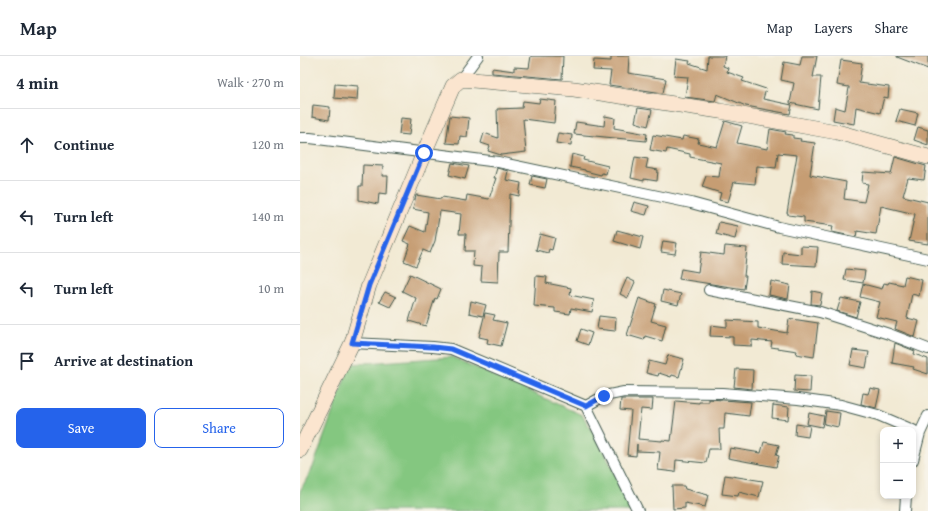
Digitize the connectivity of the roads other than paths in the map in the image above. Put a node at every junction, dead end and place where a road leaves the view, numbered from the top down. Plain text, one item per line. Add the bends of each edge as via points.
1 (478, 56) edge
2 (461, 79) junction
3 (300, 138) edge
4 (424, 153) junction
5 (928, 158) edge
6 (928, 259) edge
7 (709, 290) dead end
8 (352, 343) junction
9 (928, 349) edge
10 (586, 406) junction
11 (928, 416) edge
12 (905, 427) edge
13 (916, 430) edge
14 (300, 450) edge
15 (906, 499) edge
16 (638, 511) edge
17 (905, 511) edge

1 - 2 street
2 - 4 street via 453,86
2 - 5 street via 574,89 720,111 837,132
3 - 4 street
4 - 6 street via 498,162 564,175 692,203 779,227
4 - 8 street via 369,285
7 - 9 street via 820,312
8 - 10 street via 451,349
8 - 14 street
10 - 12 street via 604,396 624,392 722,393 798,398 841,405
10 - 16 street
11 - 13 street
15 - 17 street

